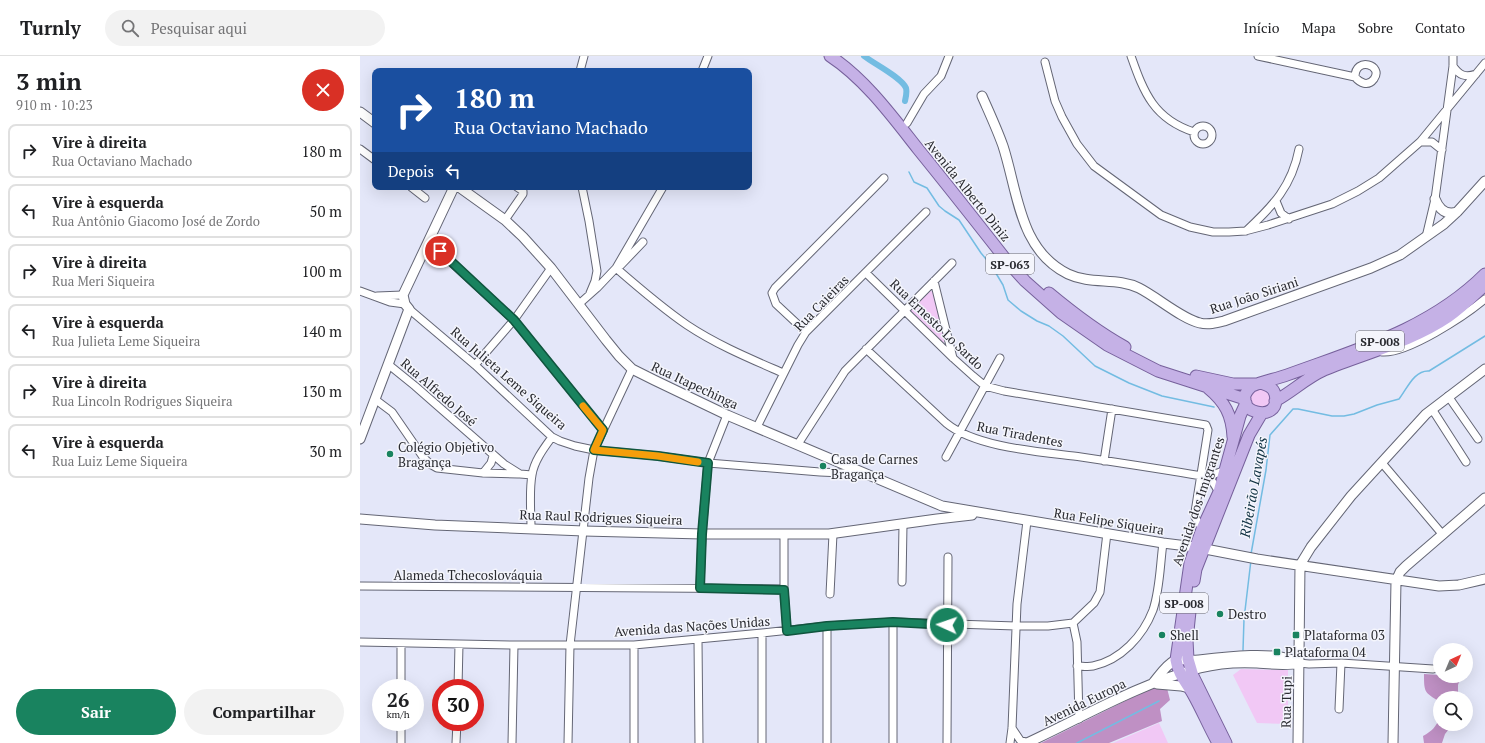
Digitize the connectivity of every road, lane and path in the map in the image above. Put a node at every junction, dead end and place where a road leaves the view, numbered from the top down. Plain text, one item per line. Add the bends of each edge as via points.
1 (584, 56) edge
2 (708, 56) edge
3 (830, 56) edge
4 (843, 56) edge
5 (949, 56) edge
6 (1131, 56) edge
7 (1258, 56) edge
8 (1453, 56) edge
9 (1045, 62) dead end
10 (1485, 63) edge
11 (1453, 66) junction
12 (581, 68) edge
13 (703, 68) edge
14 (1476, 74) junction
15 (1355, 76) dead end
16 (982, 96) dead end
17 (360, 106) edge
18 (1446, 110) junction
19 (368, 118) edge
20 (907, 123) junction
21 (1194, 132) dead end
22 (1420, 142) junction
23 (360, 149) edge
24 (1299, 149) dead end
25 (1442, 150) junction
26 (372, 158) edge
27 (884, 178) dead end
28 (1485, 181) edge
29 (1485, 189) edge
30 (415, 190) edge
31 (453, 190) edge
32 (463, 190) edge
33 (523, 190) edge
34 (583, 190) edge
35 (661, 190) edge
36 (1475, 192) junction
37 (426, 198) dead end
38 (1435, 199) junction
39 (1276, 201) junction
40 (926, 212) dead end
41 (1458, 212) junction
42 (1289, 218) junction
43 (505, 220) junction
44 (1245, 231) junction
45 (1426, 237) junction
46 (429, 242) junction
47 (644, 242) dead end
48 (952, 263) dead end
49 (551, 268) junction
50 (616, 268) junction
51 (866, 273) junction
52 (1485, 274) edge
53 (934, 281) junction
54 (1485, 285) edge
55 (360, 290) edge
56 (588, 297) junction
57 (1485, 299) edge
58 (406, 303) junction
59 (579, 304) junction
60 (904, 311) junction
61 (514, 320) junction
62 (806, 332) junction
63 (866, 349) junction
64 (1376, 351) junction
65 (953, 358) junction
66 (1000, 358) dead end
67 (389, 365) junction
68 (475, 365) junction
69 (632, 369) junction
70 (1485, 369) edge
71 (783, 374) junction
72 (1259, 383) junction
73 (985, 386) junction
74 (1205, 386) junction
75 (1286, 396) junction
76 (1448, 396) junction
77 (376, 400) junction
78 (1246, 401) junction
79 (1275, 401) junction
80 (1112, 409) junction
81 (1432, 409) junction
82 (1262, 414) junction
83 (727, 415) junction
84 (757, 427) junction
85 (603, 430) junction
86 (958, 433) junction
87 (552, 437) junction
88 (360, 439) edge
89 (1478, 439) dead end
90 (798, 444) junction
91 (1233, 446) junction
92 (594, 450) junction
93 (493, 456) junction
94 (1242, 456) junction
95 (946, 457) dead end
96 (1104, 461) junction
97 (1466, 462) dead end
98 (708, 463) junction
99 (1382, 463) junction
100 (1226, 470) junction
101 (862, 472) junction
102 (483, 473) junction
103 (520, 474) junction
104 (532, 475) junction
105 (1202, 476) junction
106 (1209, 476) junction
107 (1219, 492) junction
108 (1485, 498) edge
109 (942, 506) junction
110 (983, 514) junction
111 (360, 519) edge
112 (937, 519) junction
113 (1027, 521) junction
114 (903, 525) junction
115 (531, 528) junction
116 (1202, 530) junction
117 (584, 531) junction
118 (1107, 533) junction
119 (702, 534) junction
120 (833, 534) junction
121 (784, 535) junction
122 (1443, 535) junction
123 (1163, 543) junction
124 (1200, 548) junction
125 (948, 557) dead end
126 (1300, 565) junction
127 (1485, 579) edge
128 (1396, 581) junction
129 (902, 582) dead end
130 (360, 586) edge
131 (576, 588) junction
132 (700, 588) junction
133 (784, 590) junction
134 (830, 594) dead end
135 (893, 622) junction
136 (1073, 623) junction
137 (947, 625) junction
138 (827, 626) junction
139 (1016, 626) junction
140 (787, 631) junction
141 (762, 634) junction
142 (698, 640) junction
143 (360, 642) edge
144 (401, 643) junction
145 (459, 644) junction
146 (514, 645) junction
147 (570, 645) junction
148 (634, 645) junction
149 (1188, 659) junction
150 (1176, 660) junction
151 (1299, 663) junction
152 (1341, 663) junction
153 (1077, 666) junction
154 (1394, 667) junction
155 (1433, 669) dead end
156 (1191, 671) junction
157 (1180, 674) junction
158 (401, 679) edge
159 (458, 679) edge
160 (1152, 684) junction
161 (1189, 688) junction
162 (1339, 709) dead end
163 (1079, 719) junction
164 (1012, 728) junction
165 (401, 731) edge
166 (457, 731) edge
167 (401, 743) edge
168 (456, 743) edge
169 (512, 743) edge
170 (568, 743) edge
171 (634, 743) edge
172 (699, 743) edge
173 (762, 743) edge
174 (827, 743) edge
175 (893, 743) edge
176 (947, 743) edge
177 (1010, 743) edge
178 (1028, 743) edge
179 (1218, 743) edge
180 (1226, 743) edge
181 (1298, 743) edge
182 (1393, 743) edge

1 - 12 street
2 - 13 street
3 - 74 main road, Avenida Alberto Diniz / SP-063 via 868,89 1007,261 1050,304 1078,326 1131,358 1158,372
4 - 20 main road, Avenida Alberto Diniz / SP-063
5 - 20 street via 941,76 924,94
6 - 21 street via 1147,96 1156,108 1180,128
7 - 15 street
8 - 11 street
9 - 44 street via 1062,117 1077,144 1094,166 1161,215 1190,227 1213,232
10 - 14 street
11 - 14 street via 1456,71 1466,76
11 - 18 street
14 - 18 street
16 - 45 street, Rua João Siriani via 1002,144 1021,218 1028,234 1044,256 1055,266 1078,279 1123,283 1137,287 1187,318 1200,323 1224,321 1372,268 1400,255
17 - 19 street
18 - 22 street
18 - 25 street
20 - 72 main road, Avenida Alberto Diniz / SP-063 via 1028,273 1072,312 1122,345 1167,367 1227,382
22 - 25 street via 1432,142
22 - 42 street via 1379,178 1358,191 1332,204
23 - 26 street
24 - 39 street via 1296,165
25 - 38 street
27 - 62 street via 772,293 776,304
28 - 36 street, Rua João Siriani
29 - 36 street
30 - 37 street
31 - 46 street
32 - 43 street, Rua Itapechinga
33 - 43 street via 523,194
34 - 56 street via 597,271
35 - 50 street
36 - 41 street, Rua João Siriani
38 - 41 street via 1443,211 1453,214
38 - 45 street
39 - 42 street via 1281,213
39 - 44 street
40 - 51 street, Rua Caieiras
41 - 45 street, Rua João Siriani
42 - 44 street
43 - 49 street, Rua Itapechinga
46 - 58 street
46 - 61 street
47 - 50 street
48 - 53 street
49 - 59 street, Rua Itapechinga
49 - 61 street
50 - 56 street
50 - 71 street via 651,299 689,326
51 - 60 street, Rua Ernesto Lo Sardo
51 - 62 street, Rua Caieiras
52 - 72 main road, SP-008 via 1447,305 1406,330
53 - 60 street
53 - 65 street
54 - 64 main road, SP-008 via 1448,317 1426,330
55 - 58 street
56 - 59 street
57 - 64 street via 1470,312 1404,347 1386,352
58 - 67 street
58 - 68 street, Rua Julieta Leme Siqueira
59 - 69 street, Rua Itapechinga
60 - 63 street
60 - 65 street, Rua Ernesto Lo Sardo
61 - 68 street
61 - 85 street
62 - 71 street, Rua Caieiras
63 - 86 street, Rua Tiradentes
63 - 90 street via 845,370
64 - 75 main road, SP-008 via 1317,374
65 - 73 street, Rua Ernesto Lo Sardo
66 - 73 street
67 - 77 street
67 - 93 street, Rua Alfredo José
68 - 87 street, Rua Julieta Leme Siqueira
69 - 83 street, Rua Itapechinga
69 - 85 street
70 - 76 street
71 - 84 street, Rua Caieiras
72 - 78 main road, Avenida dos Imigrantes / SP-008 via 1248,389
72 - 79 main road via 1271,387
73 - 80 street, Rua Ernesto Lo Sardo
73 - 86 street
74 - 78 main road, Avenida Alberto Diniz / SP-063
74 - 91 main road, SP-063 via 1226,407 1232,425
75 - 79 main road, SP-008
75 - 94 main road via 1262,424
76 - 81 street
76 - 89 street
77 - 88 street
77 - 102 street via 392,412 422,457 430,464 437,468
78 - 82 main road via 1252,411
78 - 91 main road, Avenida dos Imigrantes / SP-008
79 - 82 main road, SP-008 via 1271,410
80 - 96 street
80 - 105 street, Rua Ernesto Lo Sardo via 1207,426
81 - 97 street
81 - 99 street
82 - 94 main road, SP-008 via 1249,435
83 - 84 street, Rua Itapechinga
83 - 98 street
84 - 90 street, Rua Itapechinga
85 - 92 street
86 - 95 street
86 - 96 street, Rua Tiradentes via 1014,447
87 - 92 street, Rua Julieta Leme Siqueira
87 - 104 street via 538,458
90 - 101 street, Rua Itapechinga
91 - 100 main road, Avenida dos Imigrantes / SP-008
92 - 98 street, Rua Julieta Leme Siqueira
92 - 117 street
93 - 102 street
93 - 103 street, Rua Alfredo José
94 - 124 main road, Avenida dos Imigrantes / SP-008
96 - 105 street, Rua Tiradentes
98 - 101 street, Rua Julieta Leme Siqueira via 820,472
98 - 119 street
99 - 122 street
99 - 126 street via 1351,496
100 - 106 street, Rua Tiradentes
100 - 107 main road, Avenida dos Imigrantes / SP-008
101 - 109 street, Rua Itapechinga
102 - 103 street
103 - 104 street, Rua Alfredo José
104 - 115 street
105 - 106 street, Rua Tiradentes
105 - 116 street via 1195,512
106 - 107 street
107 - 116 main road, Avenida dos Imigrantes / SP-008
108 - 122 street
109 - 110 street, Rua Itapechinga
109 - 112 street
110 - 112 street, Rua Raul Rodrigues Siqueira
110 - 113 street, Rua Felipe Siqueira
111 - 115 street, Rua Raul Rodrigues Siqueira via 435,525
112 - 114 street, Rua Raul Rodrigues Siqueira
113 - 118 street, Rua Felipe Siqueira
113 - 139 street
114 - 120 street, Rua Raul Rodrigues Siqueira
114 - 129 street
115 - 117 street, Rua Raul Rodrigues Siqueira
116 - 124 main road, Avenida dos Imigrantes / SP-008
117 - 119 street, Rua Raul Rodrigues Siqueira
117 - 131 street
118 - 123 street, Rua Felipe Siqueira
118 - 136 street via 1100,592 1094,603
119 - 121 street, Rua Raul Rodrigues Siqueira
119 - 132 street
120 - 121 street, Rua Raul Rodrigues Siqueira
120 - 134 street
121 - 133 street
122 - 128 street via 1406,566
123 - 124 street, Rua Felipe Siqueira
123 - 153 street via 1153,609 1136,639 1128,648 1112,658 1093,666
124 - 126 street, Rua Felipe Siqueira via 1257,560
124 - 149 main road, Avenida dos Imigrantes / SP-008 via 1187,636
124 - 150 main road, Avenida dos Imigrantes / SP-008 via 1190,563
125 - 137 street
126 - 128 street, Rua Felipe Siqueira
126 - 151 street, Rua Tupi
127 - 128 street, Rua Felipe Siqueira via 1449,587
128 - 154 street
130 - 131 street, Alameda Tchecoslováquia
131 - 132 street, Alameda Tchecoslováquia
131 - 147 street
132 - 133 street, Alameda Tchecoslováquia
133 - 140 street
135 - 137 street, Avenida das Nações Unidas
135 - 138 street, Avenida das Nações Unidas
135 - 175 street
136 - 139 street, Avenida das Nações Unidas
136 - 153 street via 1077,642
137 - 139 street, Avenida das Nações Unidas
137 - 176 street
138 - 140 street, Avenida das Nações Unidas
138 - 174 street
139 - 164 street
140 - 141 street, Avenida das Nações Unidas
141 - 142 street, Avenida das Nações Unidas
141 - 173 street
142 - 148 street, Avenida das Nações Unidas
142 - 172 street
143 - 144 street, Avenida das Nações Unidas
144 - 145 street, Avenida das Nações Unidas
144 - 158 street
145 - 146 street, Avenida das Nações Unidas
145 - 159 street
146 - 147 street, Avenida das Nações Unidas
146 - 169 street
147 - 148 street, Avenida das Nações Unidas
147 - 170 street
148 - 171 street
149 - 150 street
149 - 151 street via 1266,656 1293,658
149 - 156 main road, Avenida dos Imigrantes / SP-008
150 - 157 main road, Avenida dos Imigrantes / SP-008
150 - 160 street, Avenida Europa
151 - 152 street
151 - 156 street, Avenida Europa via 1224,664
151 - 181 street, Rua Tupi
152 - 154 street
152 - 162 street
153 - 163 street
154 - 155 street
154 - 182 street
156 - 157 street, Avenida Europa
156 - 180 main road, Avenida dos Imigrantes / SP-008
157 - 160 street, Avenida Europa
157 - 161 main road, Avenida dos Imigrantes / SP-008
160 - 161 street, Avenida Europa
160 - 163 street, Avenida Europa
161 - 179 main road, Avenida dos Imigrantes / SP-008
163 - 178 street, Avenida Europa
164 - 177 street
164 - 178 street via 1020,740
165 - 167 street
166 - 168 street

